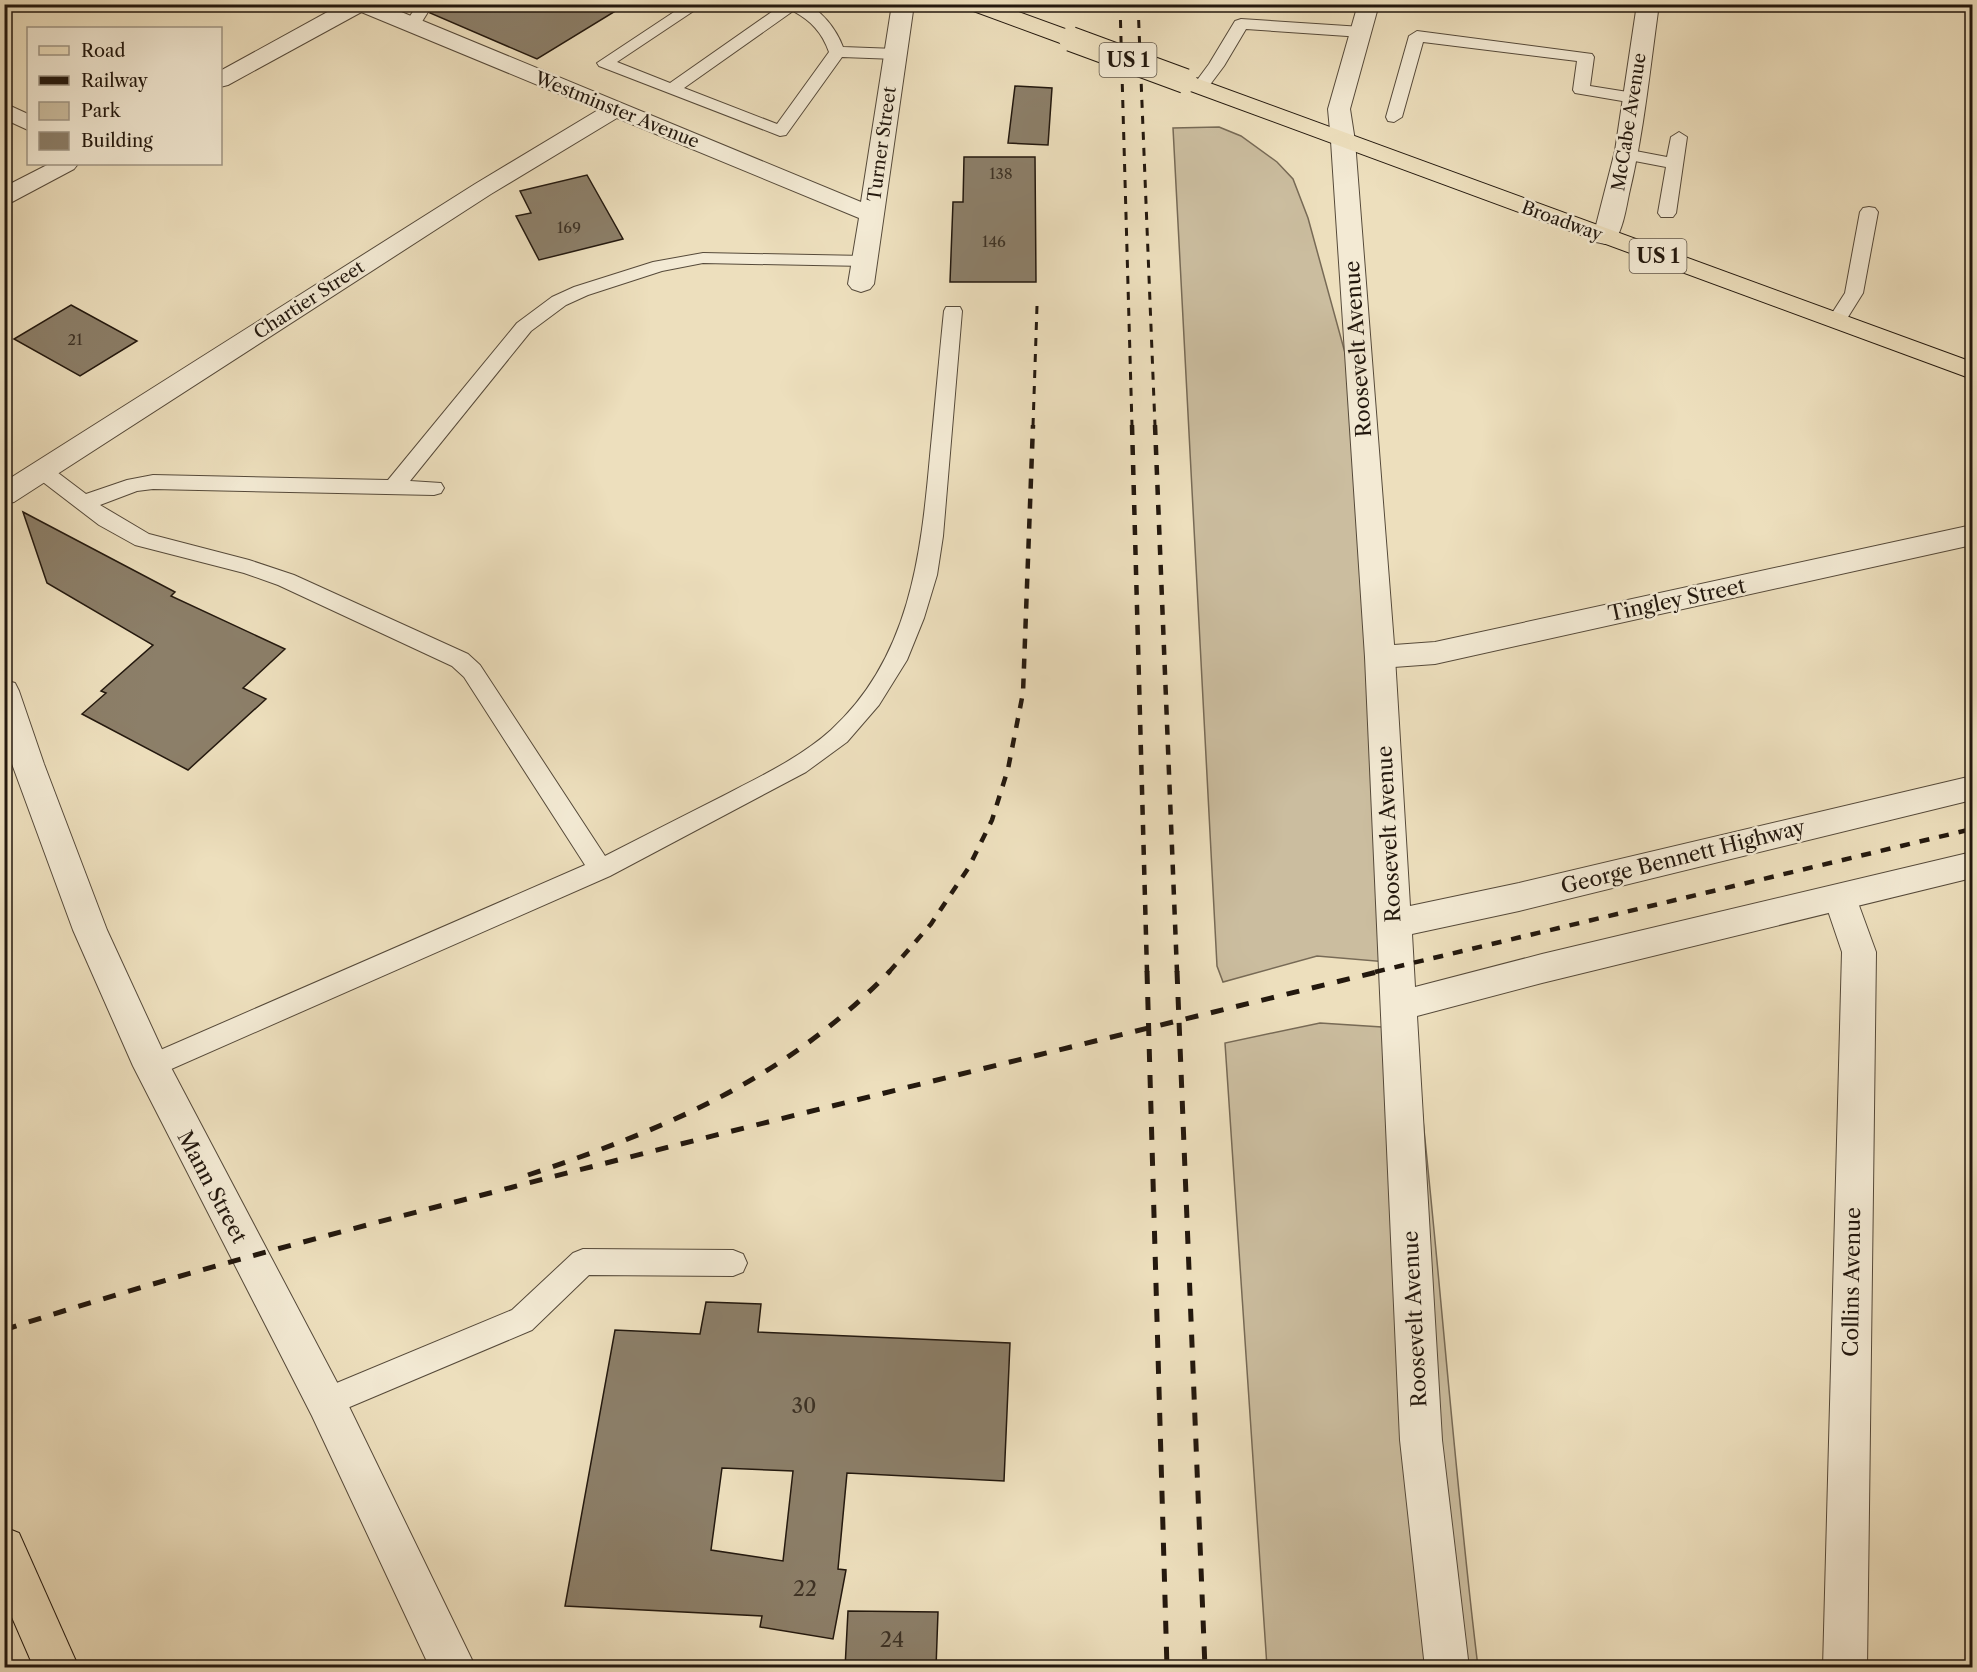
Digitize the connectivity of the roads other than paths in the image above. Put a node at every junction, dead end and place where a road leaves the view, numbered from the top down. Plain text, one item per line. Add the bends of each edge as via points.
1 (361, 4) edge
2 (426, 4) edge
3 (697, 4) edge
4 (903, 4) edge
5 (1369, 4) edge
6 (1648, 4) edge
7 (791, 5) edge
8 (987, 6) edge
9 (412, 25) junction
10 (1362, 32) junction
11 (837, 52) junction
12 (896, 54) junction
13 (222, 79) edge
14 (1192, 84) junction
15 (672, 89) junction
16 (1635, 98) junction
17 (615, 109) junction
18 (4, 110) edge
19 (1394, 117) dead end
20 (27, 122) edge
21 (1679, 137) dead end
22 (1343, 141) junction
23 (1625, 154) junction
24 (1674, 164) junction
25 (64, 165) edge
26 (4, 197) edge
27 (1869, 212) dead end
28 (1667, 213) dead end
29 (872, 215) junction
30 (1605, 237) junction
31 (865, 261) junction
32 (861, 284) dead end
33 (952, 311) dead end
34 (1836, 321) junction
35 (1972, 371) edge
36 (42, 471) junction
37 (394, 488) junction
38 (434, 488) dead end
39 (4, 495) edge
40 (83, 503) junction
41 (1972, 535) edge
42 (1380, 657) junction
43 (4, 691) edge
44 (1972, 788) edge
45 (1972, 865) edge
46 (601, 869) junction
47 (1841, 899) junction
48 (1393, 924) junction
49 (1399, 1005) junction
50 (151, 1066) junction
51 (733, 1263) dead end
52 (326, 1402) junction
53 (4, 1548) edge
54 (57, 1668) edge
55 (454, 1668) edge
56 (1447, 1668) edge
57 (1845, 1668) edge

1 - 9 street, Westminster Avenue
1 - 13 street
2 - 9 lane
3 - 15 lane via 605,63
4 - 12 street, Turner Street
5 - 10 street, Roosevelt Avenue
6 - 16 street, McCabe Avenue
7 - 11 lane via 825,26
7 - 15 lane
8 - 14 main road, US 1, bridge
9 - 17 street, Westminster Avenue
10 - 14 lane via 1241,24 1216,66
10 - 22 street, Roosevelt Avenue via 1339,110
11 - 12 lane
11 - 15 lane via 780,131
12 - 29 street, Turner Street
14 - 22 main road, Broadway / US 1
16 - 19 lane via 1581,90 1586,57 1418,36
16 - 23 street, McCabe Avenue
17 - 29 street, Westminster Avenue
17 - 36 street, Chartier Street
18 - 20 street
21 - 24 lane
22 - 30 main road, Broadway / US 1
22 - 42 street, Roosevelt Avenue
23 - 24 lane
23 - 30 street, McCabe Avenue
24 - 28 lane
25 - 26 street
27 - 34 lane via 1854,293
29 - 31 street, Turner Street
30 - 34 main road, Broadway / US 1
31 - 32 street, Turner Street
31 - 37 lane via 703,258 659,266 559,301 524,327
33 - 46 lane via 933,536 926,575 896,660 871,699 839,736 798,766
34 - 35 main road, Broadway / US 1
36 - 39 street, Chartier Street
36 - 40 lane
37 - 38 lane
37 - 40 lane via 153,482
40 - 46 lane via 142,540 276,576 460,660 472,671
41 - 42 street, Tingley Street via 1435,653
42 - 48 street, Roosevelt Avenue
43 - 50 street, Mann Street via 90,930
44 - 48 street, George Bennett Highway
45 - 47 street
46 - 50 lane
47 - 49 street
47 - 57 street, Collins Avenue via 1859,952
48 - 49 street, Roosevelt Avenue
49 - 56 street, Roosevelt Avenue via 1421,1440
50 - 52 street, Mann Street
51 - 52 lane via 583,1262 522,1320
52 - 55 street, Mann Street
53 - 54 main road

